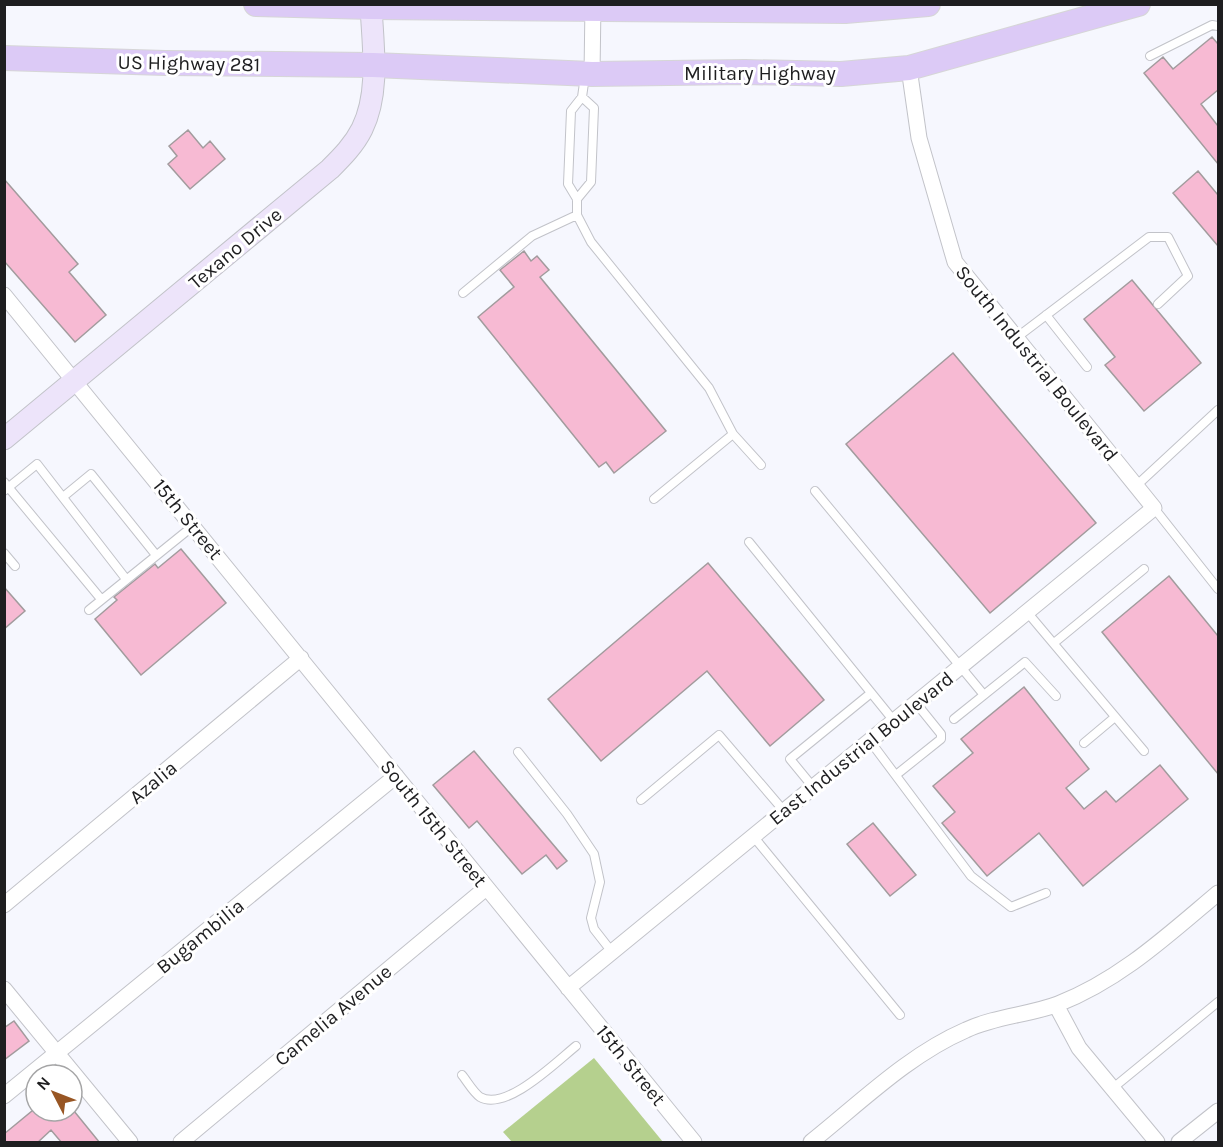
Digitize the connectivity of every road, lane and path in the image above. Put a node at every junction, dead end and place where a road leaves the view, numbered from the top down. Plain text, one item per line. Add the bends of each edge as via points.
1 (256, 4) edge
2 (928, 4) edge
3 (1138, 4) edge
4 (359, 6) edge
5 (440, 6) edge
6 (593, 6) edge
7 (1218, 26) edge
8 (1150, 56) dead end
9 (4, 58) edge
10 (373, 65) junction
11 (909, 68) junction
12 (586, 82) junction
13 (577, 199) junction
14 (577, 215) junction
15 (463, 293) dead end
16 (4, 295) edge
17 (1158, 304) dead end
18 (1046, 315) junction
19 (1016, 338) junction
20 (1087, 367) dead end
21 (75, 381) junction
22 (1218, 410) edge
23 (733, 434) junction
24 (4, 439) edge
25 (761, 465) dead end
26 (6, 486) edge
27 (1136, 486) junction
28 (815, 491) dead end
29 (63, 497) junction
30 (654, 500) dead end
31 (1154, 508) junction
32 (193, 526) junction
33 (749, 542) dead end
34 (4, 553) edge
35 (156, 555) junction
36 (15, 566) dead end
37 (1144, 569) dead end
38 (126, 579) junction
39 (1218, 589) edge
40 (101, 599) junction
41 (89, 610) dead end
42 (1027, 612) junction
43 (1054, 643) junction
44 (301, 658) junction
45 (960, 667) junction
46 (871, 693) junction
47 (984, 695) junction
48 (1056, 696) dead end
49 (916, 703) junction
50 (1115, 717) junction
51 (954, 719) dead end
52 (894, 721) junction
53 (870, 741) junction
54 (1084, 743) dead end
55 (1144, 751) dead end
56 (518, 752) dead end
57 (896, 775) junction
58 (396, 776) junction
59 (813, 787) junction
60 (641, 800) dead end
61 (784, 811) junction
62 (753, 836) junction
63 (486, 888) junction
64 (1046, 893) dead end
65 (1218, 893) edge
66 (4, 905) edge
67 (612, 952) junction
68 (4, 988) edge
69 (568, 988) junction
70 (1218, 1002) edge
71 (1056, 1005) junction
72 (900, 1015) dead end
73 (576, 1046) dead end
74 (57, 1052) junction
75 (462, 1075) dead end
76 (1113, 1089) junction
77 (4, 1096) edge
78 (1218, 1111) edge
79 (830, 1137) edge
80 (130, 1143) edge
81 (181, 1143) edge
82 (694, 1143) edge
83 (811, 1143) edge
84 (1157, 1143) edge
85 (1179, 1143) edge

1 - 4 main road
2 - 6 main road via 845,11
3 - 11 main road, Military Highway
4 - 5 main road
4 - 10 street, Texano Drive
5 - 6 main road
6 - 12 street
7 - 8 lane via 1212,25
9 - 10 main road, US Highway 281
10 - 12 main road, Military Highway
10 - 21 street, Texano Drive via 372,100 363,128 349,150
11 - 12 main road, Military Highway via 841,74 745,72
11 - 19 street, South Industrial Boulevard via 919,138 955,262
12 - 13 lane via 571,111 568,184
12 - 13 lane via 594,108 591,182
13 - 14 lane
14 - 15 lane via 532,236
14 - 23 lane via 591,242 709,388
16 - 21 street
17 - 18 lane via 1188,276 1168,237 1149,237
18 - 19 lane
18 - 20 lane
19 - 27 street, South Industrial Boulevard
21 - 24 street, Texano Drive
21 - 32 street, 15th Street
22 - 27 lane
23 - 25 lane
23 - 30 lane
26 - 29 lane via 37,464
26 - 40 lane
27 - 31 street, South Industrial Boulevard
28 - 45 lane
29 - 35 lane via 91,474
29 - 38 lane
31 - 39 lane
31 - 42 street, East Industrial Boulevard
32 - 35 lane
32 - 44 street, 15th Street
33 - 46 lane
34 - 36 lane
35 - 38 lane
37 - 43 lane
38 - 40 lane
40 - 41 lane
42 - 43 lane
42 - 45 street, East Industrial Boulevard
43 - 50 lane
44 - 58 street, South 15th Street
44 - 66 street, Azalia
45 - 47 lane
45 - 49 street, East Industrial Boulevard
46 - 52 lane
46 - 59 lane via 790,759
47 - 48 lane via 1025,662
47 - 51 lane
49 - 52 street, East Industrial Boulevard
49 - 57 lane via 941,734 941,740
50 - 54 lane
50 - 55 lane
52 - 53 street, East Industrial Boulevard
53 - 57 lane
53 - 59 street, East Industrial Boulevard
56 - 67 lane via 594,854 600,882 591,918 594,929
57 - 64 lane via 971,876 1011,907
58 - 63 street, South 15th Street
58 - 74 street, Bugambilia
59 - 61 street, East Industrial Boulevard
60 - 61 lane via 719,735
61 - 62 street, East Industrial Boulevard
62 - 67 street, East Industrial Boulevard
62 - 72 lane
63 - 69 street, South 15th Street
63 - 81 street, Camelia Avenue
65 - 71 street via 1128,967
67 - 69 street, East Industrial Boulevard
68 - 74 street
69 - 82 street, 15th Street
70 - 76 lane
71 - 76 street via 1079,1048
71 - 79 street via 1004,1016 966,1030 930,1050 894,1074
73 - 75 lane via 514,1095 492,1101 479,1096
74 - 77 street, Bugambilia
74 - 80 street
76 - 84 street
78 - 85 street
79 - 83 street

